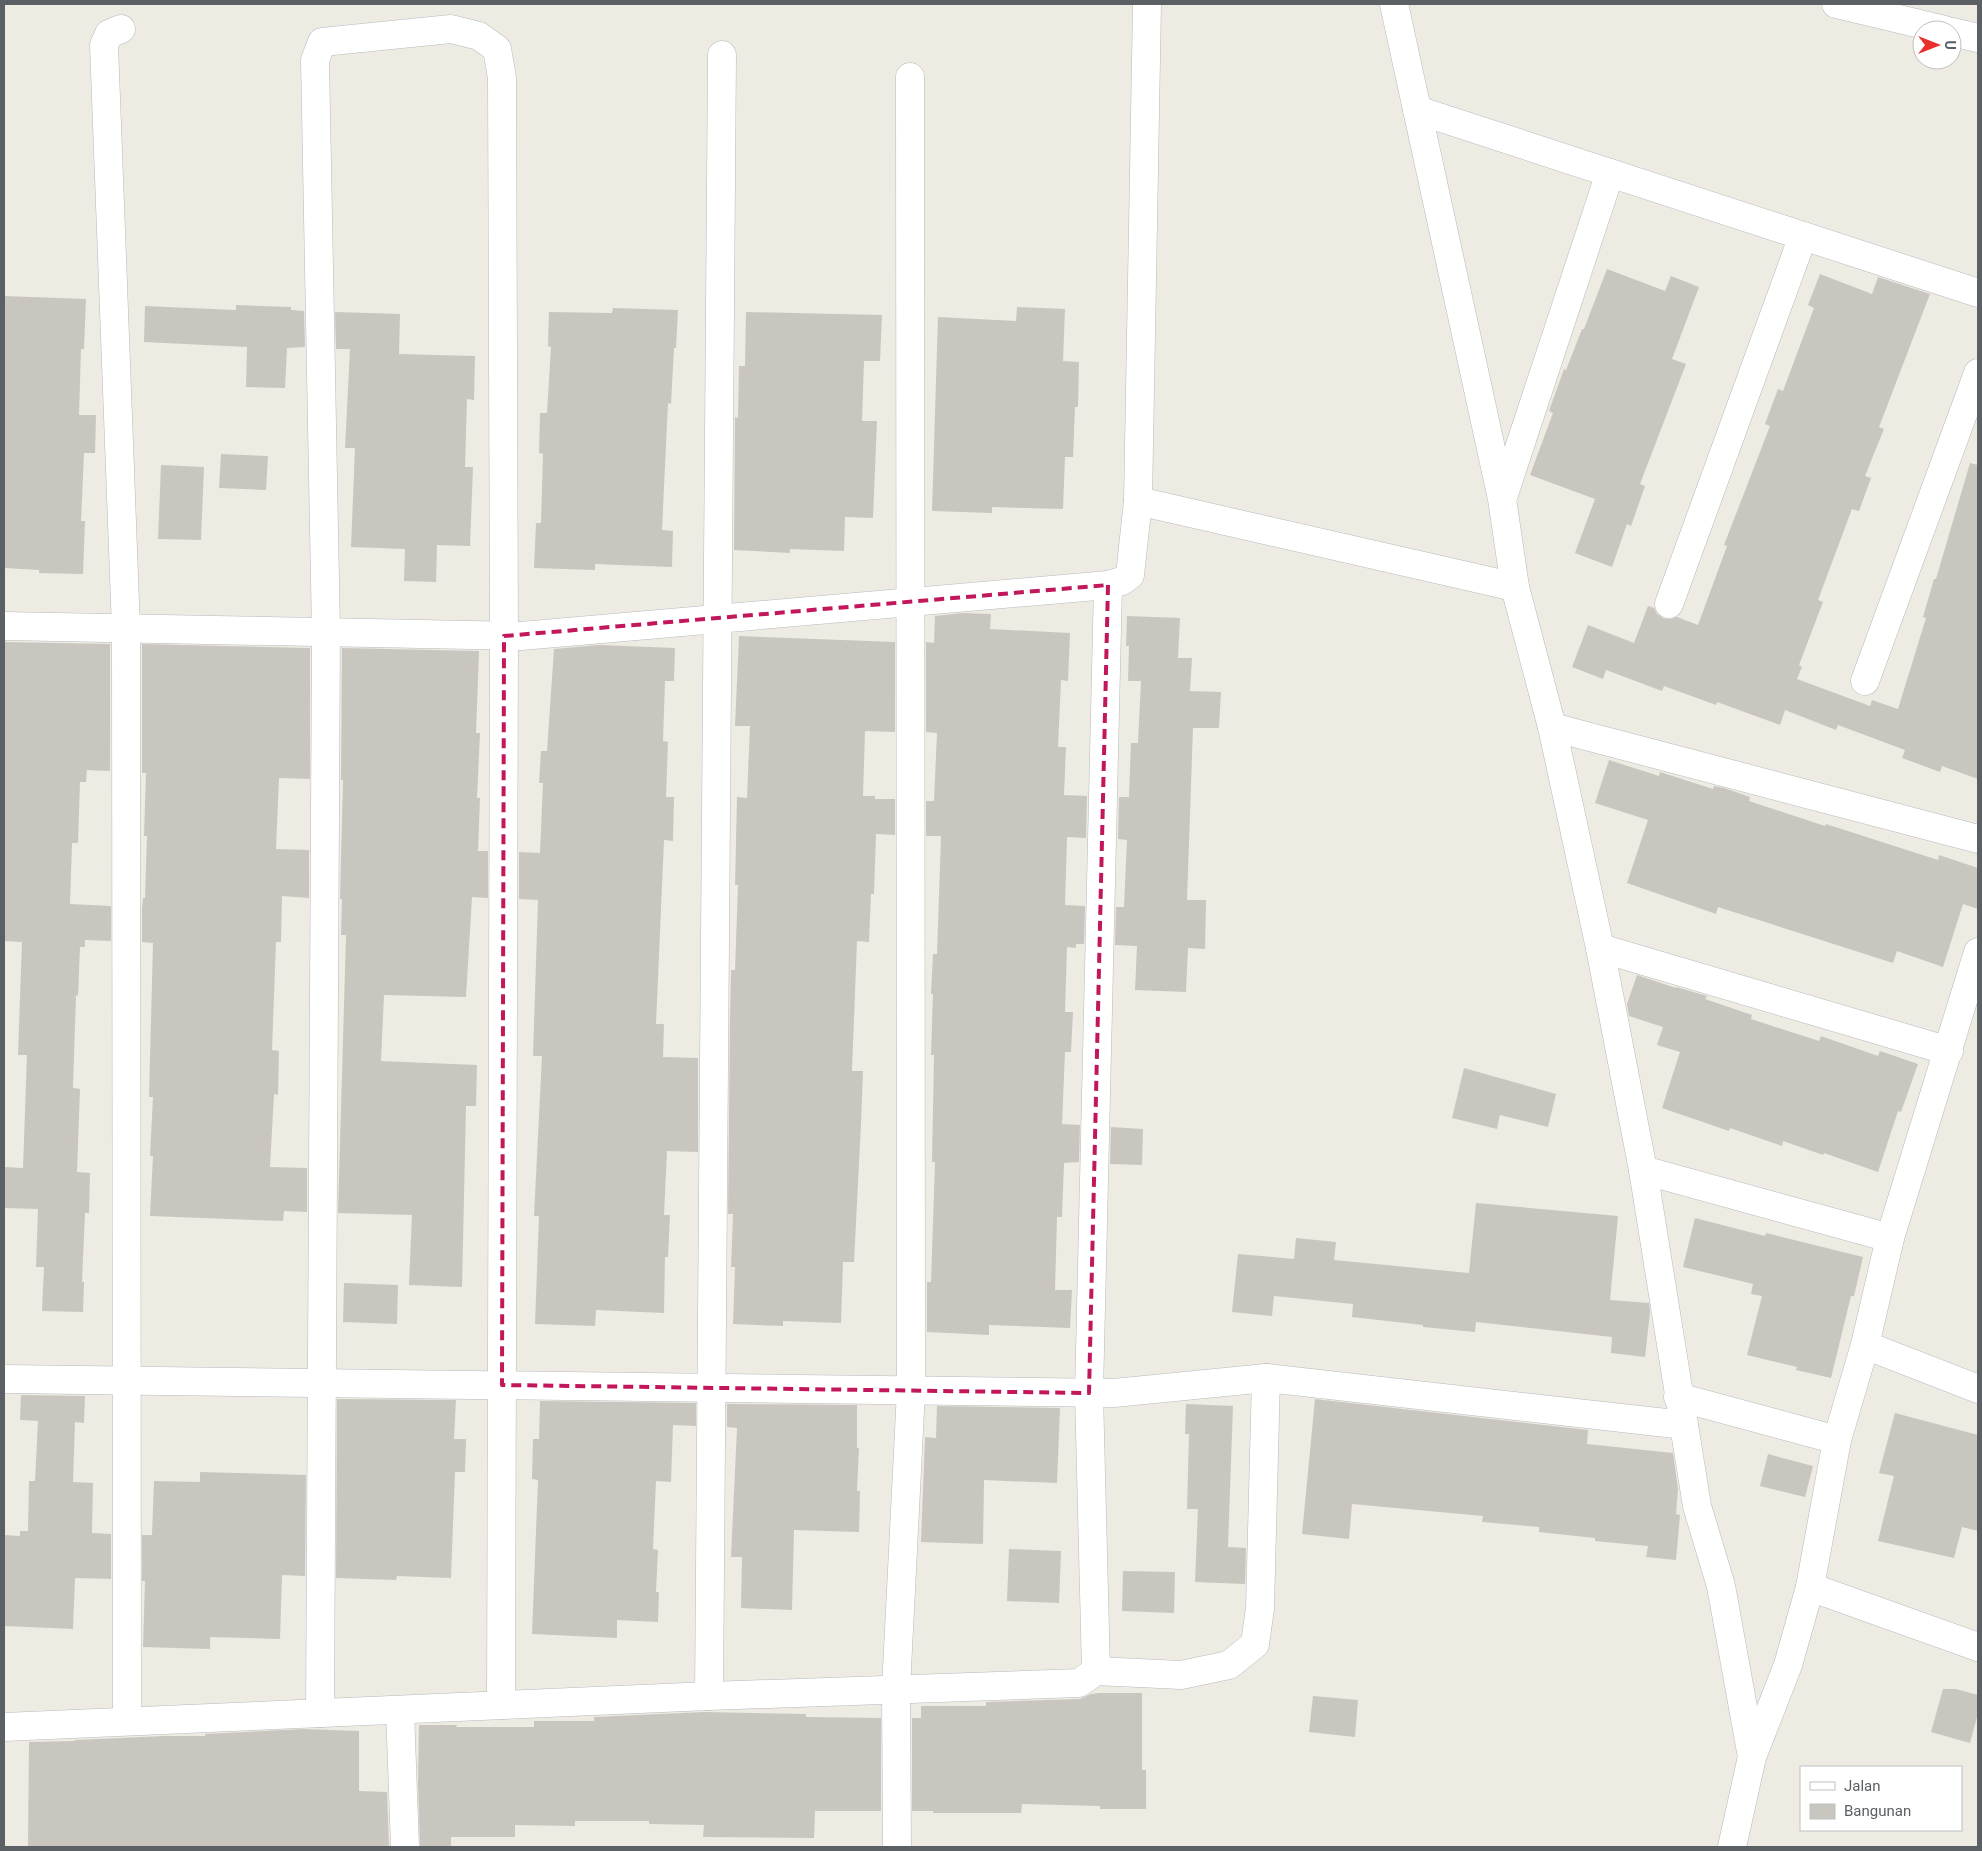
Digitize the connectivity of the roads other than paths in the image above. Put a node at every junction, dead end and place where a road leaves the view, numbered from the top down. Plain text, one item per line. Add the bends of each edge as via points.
1 (1147, 4) edge
2 (1394, 4) edge
3 (1836, 4) edge
4 (1912, 22) edge
5 (122, 29) dead end
6 (1962, 34) edge
7 (1978, 38) edge
8 (722, 55) dead end
9 (910, 77) dead end
10 (1417, 110) junction
11 (1610, 173) junction
12 (1803, 236) junction
13 (1978, 293) edge
14 (1978, 373) edge
15 (1502, 499) junction
16 (1138, 501) junction
17 (1108, 585) junction
18 (1515, 587) junction
19 (910, 602) junction
20 (1669, 604) dead end
21 (718, 619) junction
22 (4, 626) edge
23 (126, 629) junction
24 (326, 633) junction
25 (504, 636) junction
26 (1865, 680) dead end
27 (1552, 727) junction
28 (1978, 839) edge
29 (1600, 948) junction
30 (1978, 952) edge
31 (1949, 1051) junction
32 (1642, 1170) junction
33 (1890, 1238) junction
34 (1865, 1345) junction
35 (4, 1378) edge
36 (1266, 1378) junction
37 (127, 1380) junction
38 (322, 1383) junction
39 (502, 1385) junction
40 (711, 1388) junction
41 (1978, 1388) edge
42 (911, 1391) junction
43 (1089, 1393) junction
44 (1678, 1397) junction
45 (1684, 1425) junction
46 (1837, 1440) junction
47 (1810, 1587) junction
48 (1978, 1648) edge
49 (1096, 1671) junction
50 (896, 1689) junction
51 (709, 1696) junction
52 (501, 1705) junction
53 (400, 1710) junction
54 (320, 1713) junction
55 (127, 1722) junction
56 (4, 1727) edge
57 (1752, 1757) junction
58 (405, 1847) edge
59 (897, 1847) edge
60 (1732, 1847) edge

1 - 16 street
2 - 10 street
3 - 4 street
5 - 23 street via 109,34 104,45
6 - 7 street
8 - 21 street
9 - 19 street
10 - 11 street
10 - 15 street
11 - 12 street
11 - 15 street
12 - 13 street
12 - 20 street
14 - 26 street
15 - 18 street
16 - 17 street via 1130,575
16 - 18 street
17 - 19 street
17 - 43 street
18 - 27 street
19 - 21 street
19 - 42 street
21 - 25 street
21 - 40 street
22 - 23 street
23 - 24 street
23 - 37 street
24 - 25 street
24 - 25 street via 315,60 322,42 451,29 479,36 497,49 502,78
24 - 38 street
25 - 39 street
27 - 28 street
27 - 29 street
29 - 31 street
29 - 32 street
30 - 31 street
31 - 33 street
32 - 33 street
32 - 44 street
33 - 34 street
34 - 41 street
34 - 46 street
35 - 37 street
36 - 43 street
36 - 45 street
36 - 49 street via 1260,1608 1255,1644 1229,1665 1182,1675
37 - 38 street
37 - 55 street
38 - 39 street
38 - 54 street
39 - 40 street
39 - 52 street
40 - 42 street
40 - 51 street
42 - 43 street
42 - 50 street
43 - 49 street
44 - 45 street
44 - 46 street
45 - 57 street via 1697,1506 1721,1586
46 - 47 street
47 - 48 street
47 - 57 street via 1788,1665
49 - 50 street via 1079,1683
50 - 51 street
50 - 59 street
51 - 52 street
52 - 53 street
53 - 54 street
53 - 58 street
54 - 55 street
55 - 56 street
57 - 60 street

